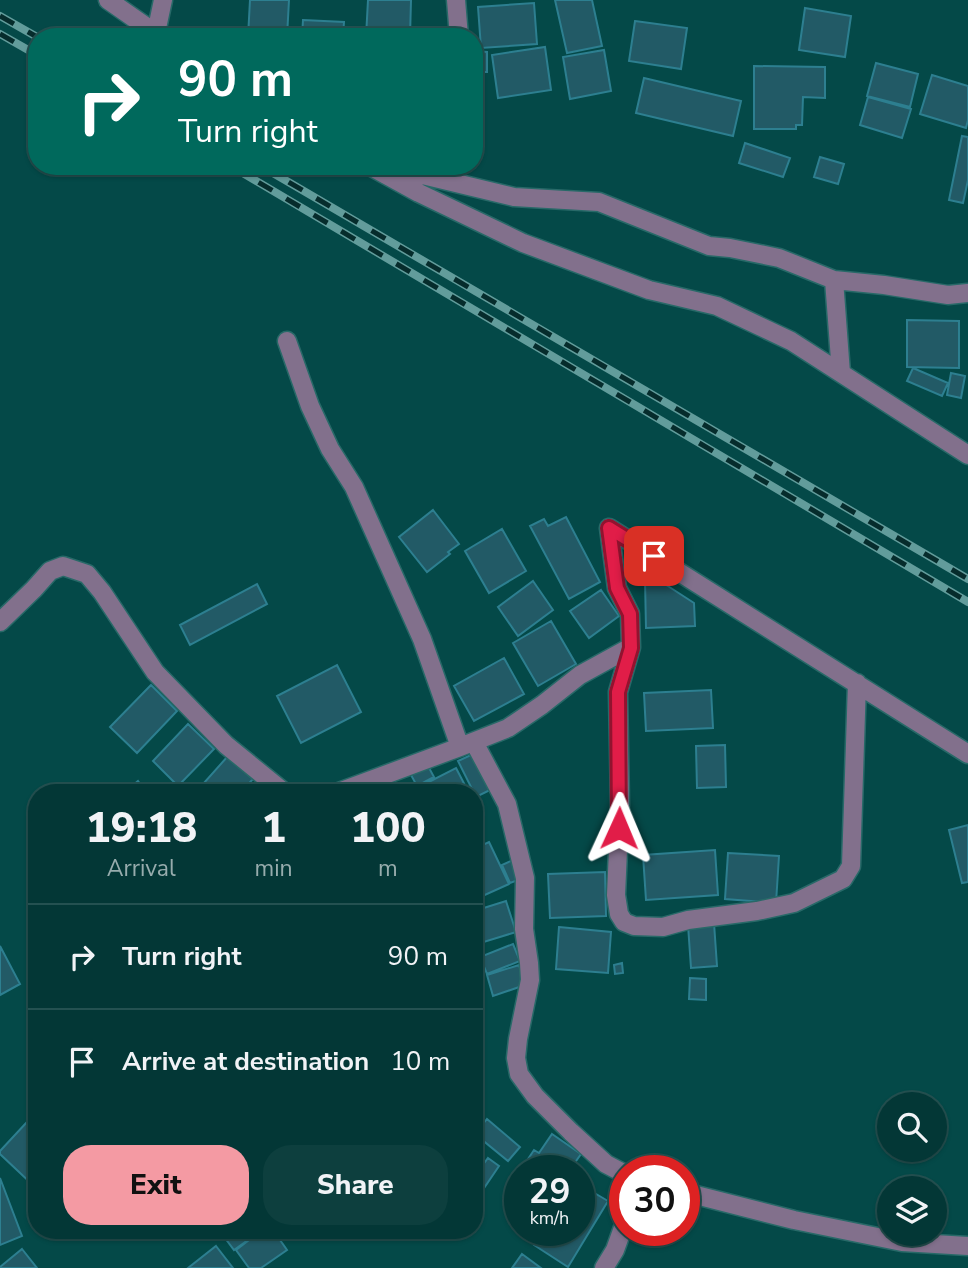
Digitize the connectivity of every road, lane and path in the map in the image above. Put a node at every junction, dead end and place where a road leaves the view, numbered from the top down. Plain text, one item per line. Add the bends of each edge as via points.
1 (108, 0) edge
2 (163, 0) edge
3 (456, 0) edge
4 (149, 28) edge
5 (160, 28) edge
6 (458, 28) edge
7 (386, 175) edge
8 (459, 175) edge
9 (834, 280) junction
10 (968, 293) edge
11 (287, 341) dead end
12 (841, 373) junction
13 (968, 455) edge
14 (0, 622) edge
15 (631, 648) junction
16 (857, 683) junction
17 (467, 745) junction
18 (968, 754) edge
19 (274, 784) edge
20 (361, 784) edge
21 (609, 1166) edge
22 (700, 1196) edge
23 (616, 1246) edge
24 (968, 1246) edge
25 (604, 1268) edge

1 - 4 street
2 - 5 street
3 - 6 street
7 - 12 street via 523,243 649,290 717,306 791,341
8 - 9 street via 514,197 599,202 709,246 779,258
9 - 10 street via 947,296
9 - 12 street
11 - 17 street via 310,406 354,486
12 - 13 street
14 - 19 street via 50,571 63,566 87,575 155,672 226,745
15 - 16 street via 630,614 617,588 609,528
15 - 16 street via 618,692 616,895 619,914 634,926 663,927 794,903 843,879 851,866
15 - 17 street via 580,675 508,728
16 - 18 street
17 - 20 street
17 - 21 street via 507,804 525,878 530,980 518,1039 519,1074 535,1096
22 - 24 street via 902,1242
23 - 25 street

